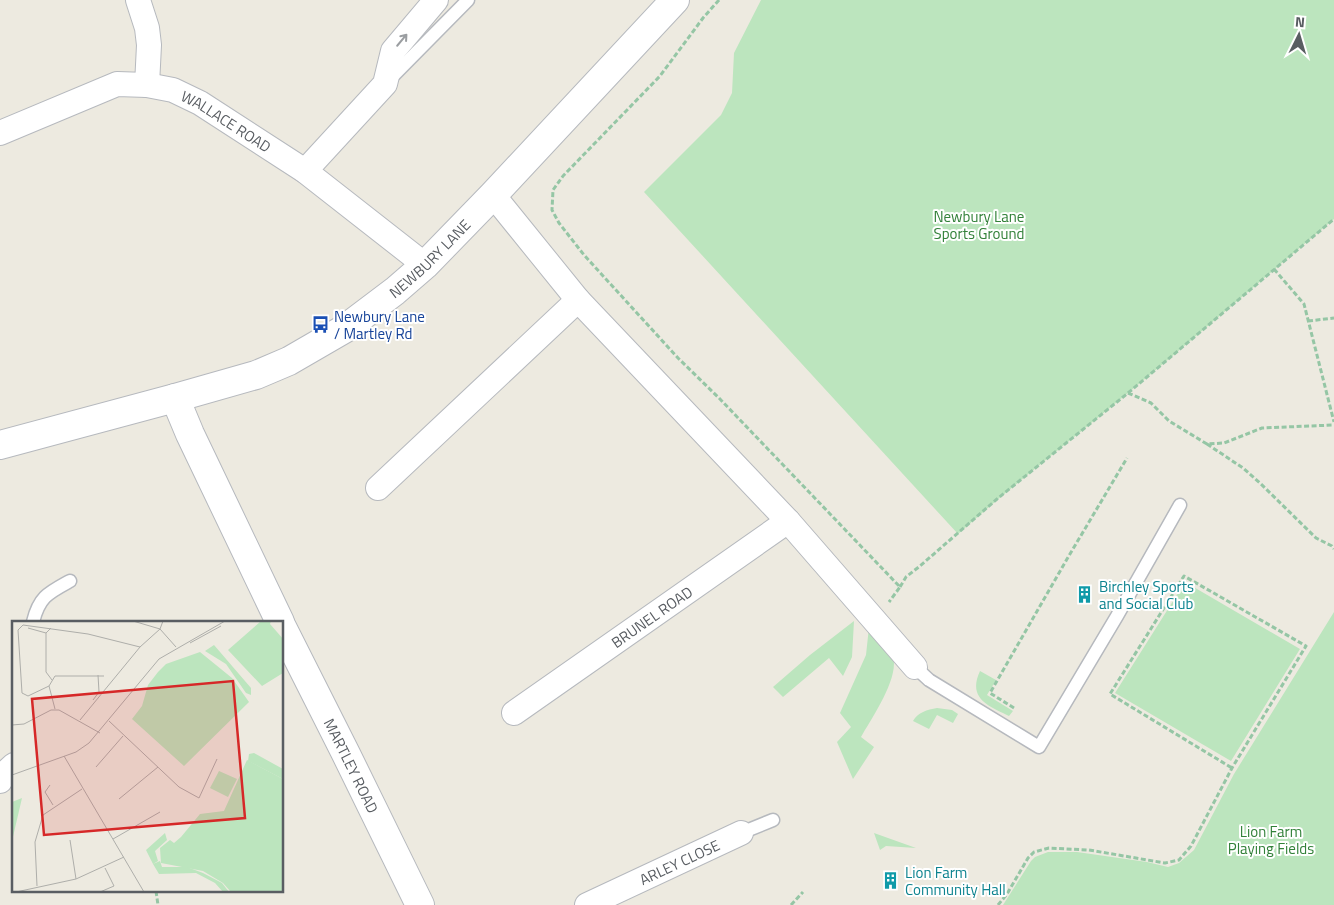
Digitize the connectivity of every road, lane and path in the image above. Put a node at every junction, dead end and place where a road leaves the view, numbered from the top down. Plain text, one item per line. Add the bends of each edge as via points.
1 (138, 0) edge
2 (436, 0) edge
3 (468, 0) edge
4 (675, 0) edge
5 (719, 0) edge
6 (385, 84) junction
7 (147, 85) junction
8 (0, 133) edge
9 (305, 171) junction
10 (493, 195) junction
11 (1334, 219) edge
12 (425, 265) junction
13 (1274, 269) junction
14 (578, 300) junction
15 (1334, 318) edge
16 (1308, 321) junction
17 (1128, 393) junction
18 (175, 398) junction
19 (1334, 424) edge
20 (1207, 444) junction
21 (0, 445) edge
22 (1127, 458) dead end
23 (378, 488) dead end
24 (1180, 506) dead end
25 (788, 521) junction
26 (1334, 549) edge
27 (70, 581) dead end
28 (900, 586) junction
29 (867, 612) junction
30 (33, 621) edge
31 (279, 621) edge
32 (284, 631) edge
33 (915, 667) joint
34 (1014, 708) dead end
35 (514, 713) dead end
36 (12, 766) edge
37 (1232, 768) junction
38 (0, 781) edge
39 (773, 820) dead end
40 (741, 833) joint
41 (156, 892) edge
42 (803, 892) dead end
43 (158, 905) edge
44 (420, 905) edge
45 (587, 905) edge
46 (791, 905) edge
47 (998, 905) edge

1 - 7 street via 149,45
6 -> 2 street via 393,51
3 - 6 lane
4 - 10 street, NEWBURY LANE
5 - 28 path via 660,76 563,176 553,190 552,210 584,255 665,343
6 - 9 street
7 - 8 street, WALLACE ROAD via 117,84
7 - 9 street, WALLACE ROAD via 173,90 200,104
9 - 12 street, WALLACE ROAD
10 - 12 street, NEWBURY LANE
10 - 14 street
11 - 13 path
12 - 18 street, NEWBURY LANE via 346,328 289,361 256,375
13 - 16 path via 1304,304
13 - 17 path
14 - 23 street
14 - 25 street
15 - 16 path
16 - 19 path
17 - 20 path via 1151,403 1169,421
17 - 28 path via 997,499 906,577
18 - 21 street, NEWBURY LANE
18 - 31 street, MARTLEY ROAD
19 - 20 path via 1262,428 1224,442
20 - 26 path via 1243,468 1316,538
22 - 34 path via 990,693
24 - 33 lane via 1040,748 929,680
25 - 29 street
25 - 35 street, BRUNEL ROAD
27 - 30 lane via 47,594
28 - 29 path via 886,606
29 - 33 street
32 - 44 street, MARTLEY ROAD
36 - 38 street
37 - 37 path via 1306,646 1184,576 1110,694
37 - 47 path via 1191,846 1179,860 1165,863 1098,851 1049,848 1034,852 1028,858
39 - 40 lane, ARLEY CLOSE
40 - 45 street, ARLEY CLOSE
41 - 43 path
42 - 46 path

